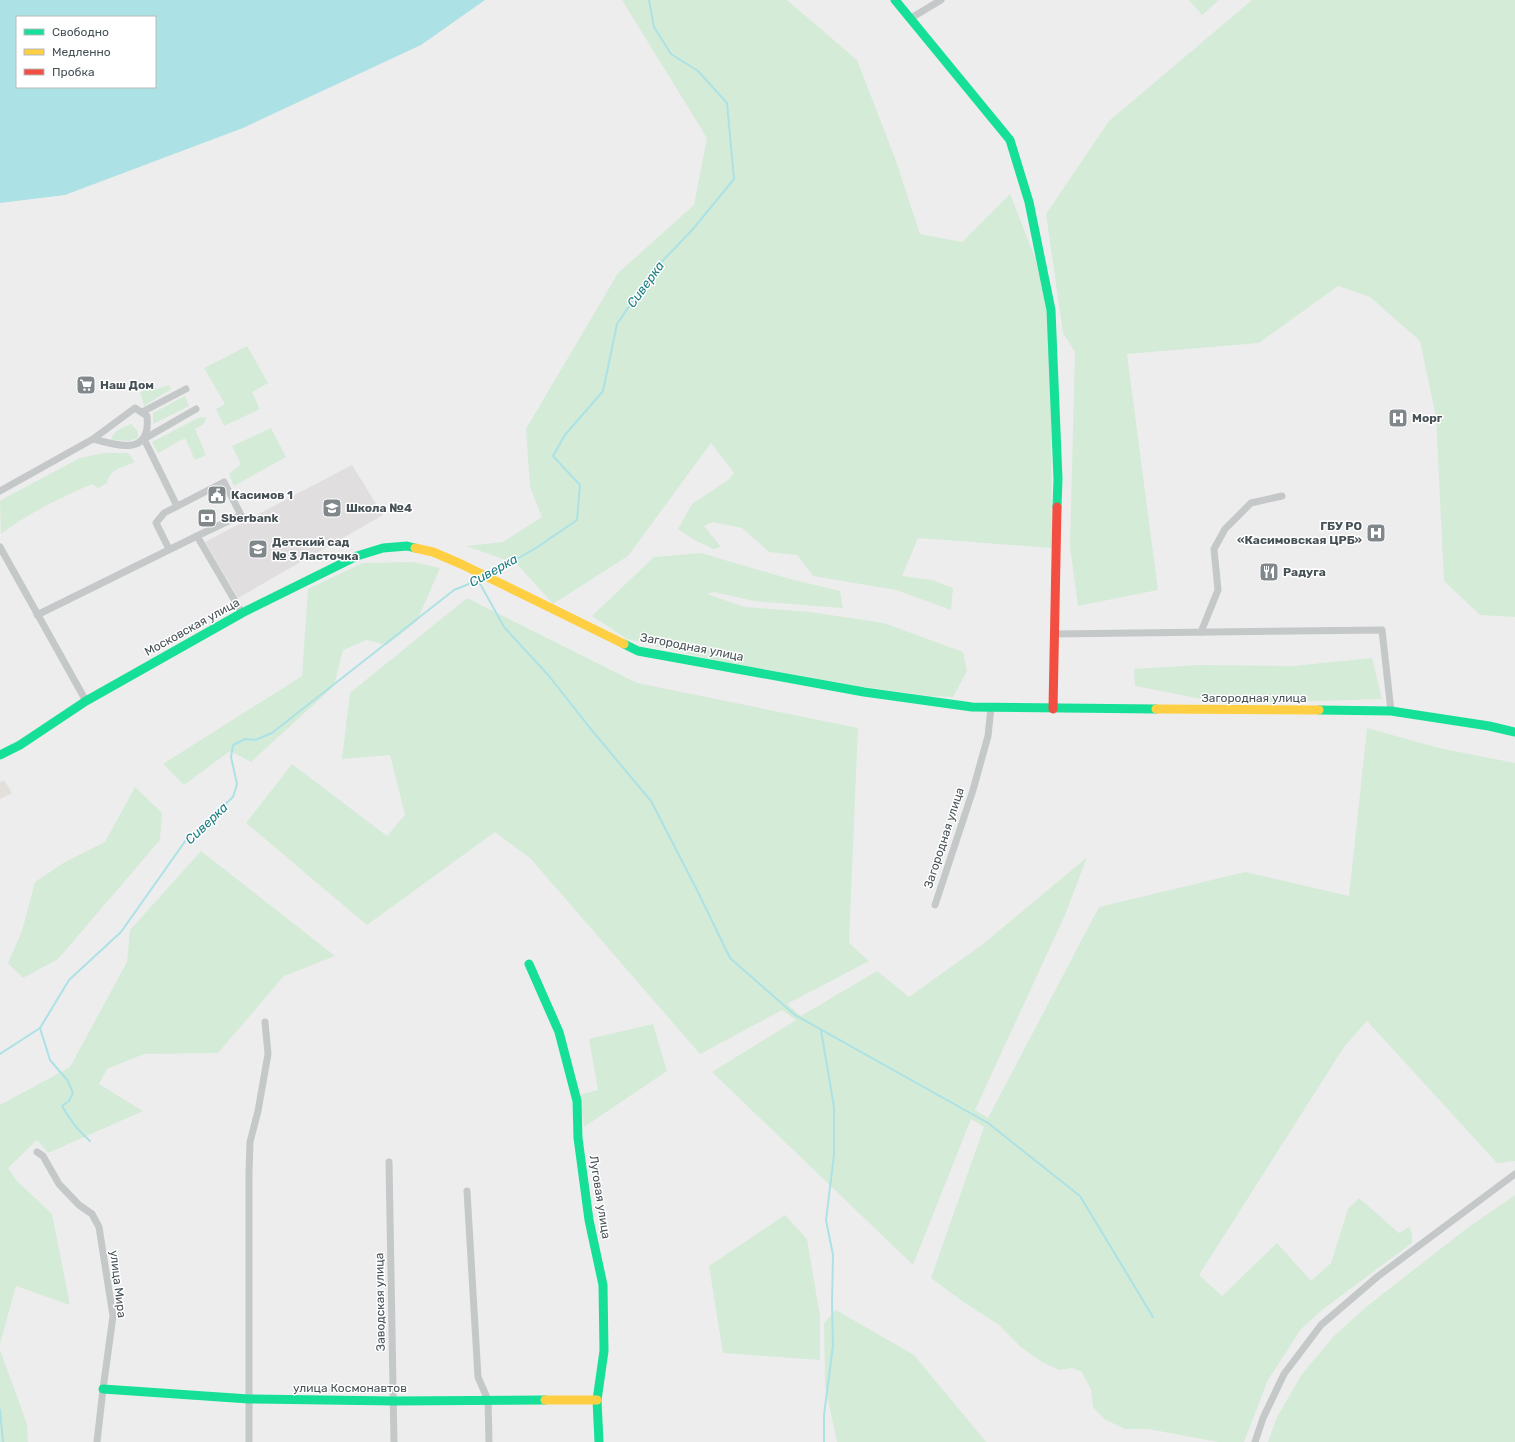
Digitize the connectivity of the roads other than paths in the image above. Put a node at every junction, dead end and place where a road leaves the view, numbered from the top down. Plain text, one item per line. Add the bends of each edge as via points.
1 (895, 0) edge
2 (941, 0) edge
3 (911, 18) junction
4 (186, 389) dead end
5 (196, 409) dead end
6 (142, 412) junction
7 (93, 439) junction
8 (144, 439) junction
9 (0, 491) edge
10 (1282, 496) dead end
11 (177, 506) junction
12 (197, 536) junction
13 (408, 546) joint
14 (0, 547) edge
15 (168, 549) junction
16 (242, 612) junction
17 (37, 615) junction
18 (1201, 632) junction
19 (1055, 634) junction
20 (86, 701) junction
21 (991, 708) junction
22 (1053, 709) junction
23 (1391, 710) junction
24 (1515, 732) edge
25 (0, 755) edge
26 (935, 905) dead end
27 (530, 964) dead end
28 (264, 1022) dead end
29 (37, 1152) dead end
30 (389, 1162) dead end
31 (1515, 1174) edge
32 (467, 1191) dead end
33 (103, 1389) junction
34 (249, 1399) junction
35 (488, 1400) junction
36 (598, 1400) junction
37 (394, 1401) junction
38 (97, 1442) edge
39 (249, 1442) edge
40 (394, 1442) edge
41 (489, 1442) edge
42 (599, 1442) edge
43 (1255, 1442) edge

1 - 3 street
2 - 3 street
3 - 19 street via 1010,140 1029,202 1051,310 1058,478
4 - 6 street
5 - 8 street
6 - 7 street via 135,408
6 - 8 street via 148,416 148,428
7 - 8 street via 132,446
7 - 9 street
8 - 11 street
10 - 18 street via 1251,503 1225,529 1214,549 1218,590
11 - 12 street via 224,482 241,515
11 - 15 street via 164,513 156,523
12 - 15 street
12 - 16 street
13 - 16 street, Московская улица via 383,548 357,556
13 - 21 street, Загородная улица via 433,552 460,564 638,651 864,692
14 - 17 street
15 - 17 street
16 - 20 street, Московская улица
17 - 20 street
18 - 19 street
18 - 23 street via 1382,630
19 - 22 street
20 - 25 street, Московская улица via 20,745
21 - 22 street, Загородная улица
21 - 26 street, Загородная улица via 988,736 973,790
22 - 23 street, Загородная улица
23 - 24 street, Загородная улица
27 - 36 street, Луговая улица via 559,1032 576,1101 578,1138 590,1220 603,1285 604,1351
28 - 34 street via 268,1054 250,1142
29 - 33 street, улица Мира via 43,1156 59,1184 78,1205 92,1214 99,1227 113,1316
30 - 37 street, Заводская улица
31 - 43 street via 1376,1277 1321,1325 1284,1374
32 - 35 street via 478,1376
33 - 34 street, улица Космонавтов
33 - 38 street, улица Мира
34 - 37 street, улица Космонавтов
34 - 39 street
35 - 36 street, улица Космонавтов
35 - 37 street, улица Космонавтов
35 - 41 street
36 - 42 street, Луговая улица
37 - 40 street, Заводская улица

